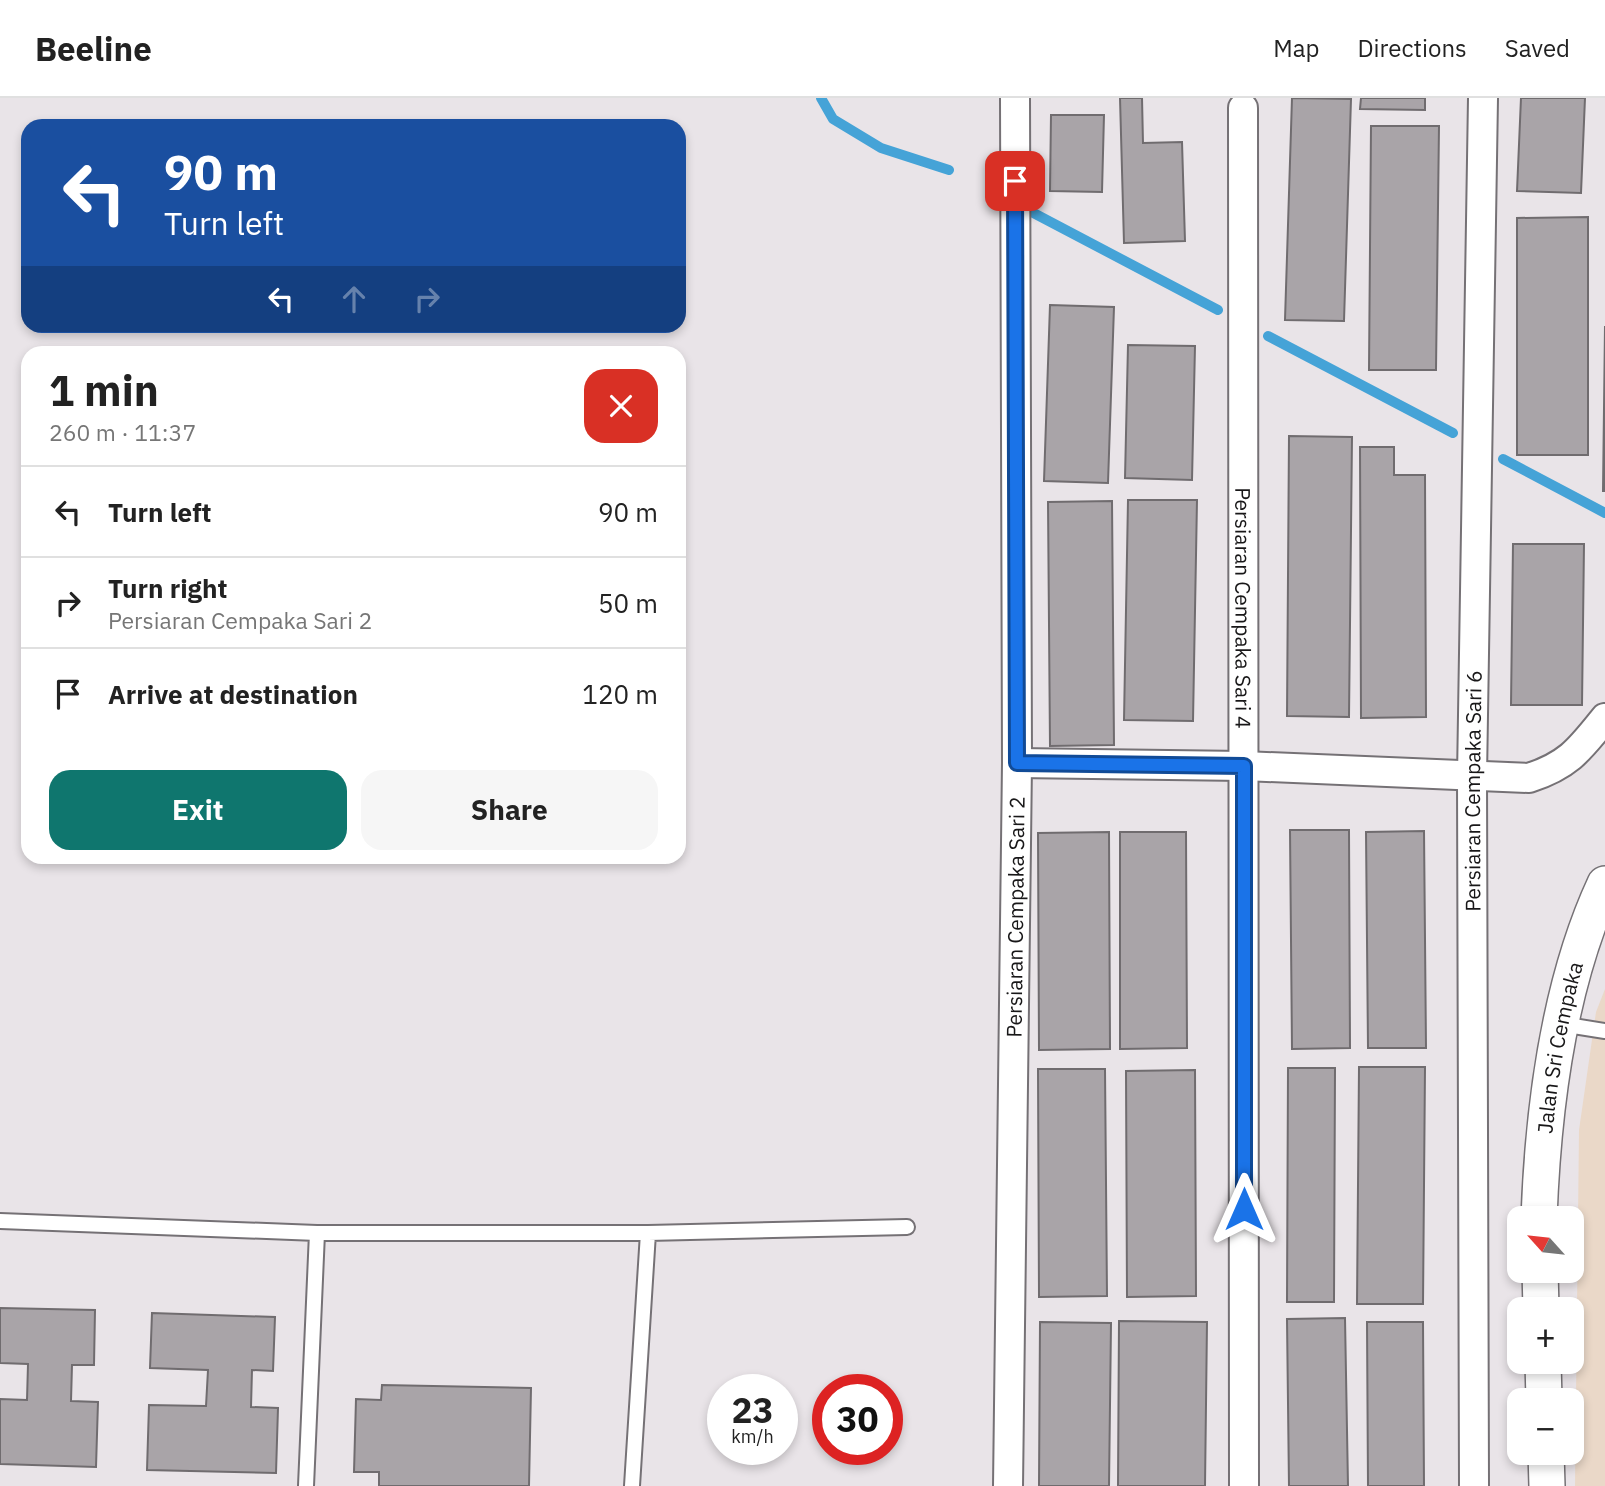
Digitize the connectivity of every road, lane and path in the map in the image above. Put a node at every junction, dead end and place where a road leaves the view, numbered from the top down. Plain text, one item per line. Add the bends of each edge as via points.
1 (1015, 98) edge
2 (1482, 98) edge
3 (1243, 108) dead end
4 (1605, 718) edge
5 (1017, 763) junction
6 (1244, 766) junction
7 (1472, 777) junction
8 (1605, 884) edge
9 (1560, 1024) junction
10 (1605, 1031) edge
11 (1539, 1206) edge
12 (0, 1221) edge
13 (906, 1227) dead end
14 (317, 1233) junction
15 (648, 1233) junction
16 (1546, 1465) edge
17 (306, 1486) edge
18 (632, 1486) edge
19 (1008, 1486) edge
20 (1244, 1486) edge
21 (1474, 1486) edge
22 (1547, 1486) edge

1 - 5 street, Persiaran Cempaka Sari 2
2 - 7 street, Persiaran Cempaka Sari 6
3 - 6 street, Persiaran Cempaka Sari 4
4 - 7 street via 1577,752 1553,770 1529,778
5 - 6 street
5 - 19 street, Persiaran Cempaka Sari 2
6 - 7 street
6 - 20 street, Persiaran Cempaka Sari 4
7 - 21 street, Persiaran Cempaka Sari 6
8 - 9 street, Jalan Sri Cempaka via 1592,911
9 - 10 lane
9 - 11 street, Jalan Sri Cempaka
12 - 14 lane
13 - 15 lane
14 - 15 lane
14 - 17 lane
15 - 18 lane
16 - 22 street

